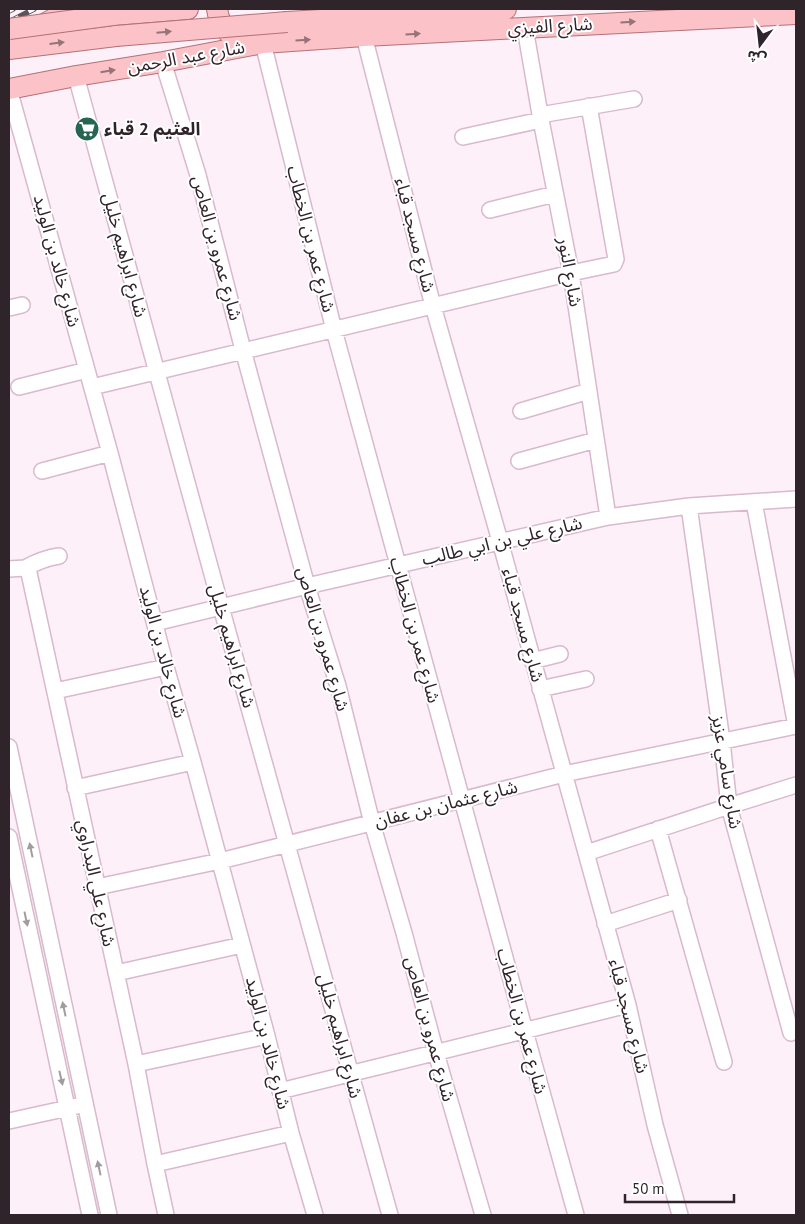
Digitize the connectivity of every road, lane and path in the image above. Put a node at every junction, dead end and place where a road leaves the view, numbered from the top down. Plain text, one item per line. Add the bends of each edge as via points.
1 (71, 9) edge
2 (188, 9) edge
3 (217, 9) edge
4 (506, 9) edge
5 (796, 14) edge
6 (525, 28) junction
7 (9, 29) edge
8 (364, 36) junction
9 (9, 42) edge
10 (263, 43) junction
11 (9, 49) edge
12 (163, 62) junction
13 (76, 76) junction
14 (9, 89) edge
15 (634, 99) dead end
16 (589, 106) junction
17 (541, 117) junction
18 (463, 137) dead end
19 (556, 194) junction
20 (490, 210) dead end
21 (571, 273) junction
22 (434, 306) junction
23 (334, 330) junction
24 (243, 350) junction
25 (87, 370) junction
26 (156, 372) junction
27 (19, 387) dead end
28 (92, 387) junction
29 (589, 391) junction
30 (521, 411) dead end
31 (596, 440) junction
32 (110, 453) junction
33 (519, 461) dead end
34 (42, 471) dead end
35 (796, 499) edge
36 (754, 502) junction
37 (689, 506) junction
38 (608, 516) junction
39 (500, 541) junction
40 (59, 556) dead end
41 (397, 565) junction
42 (25, 568) junction
43 (9, 569) edge
44 (308, 586) junction
45 (221, 607) junction
46 (155, 623) junction
47 (560, 654) dead end
48 (532, 661) junction
49 (166, 667) junction
50 (586, 679) dead end
51 (540, 689) junction
52 (55, 691) junction
53 (796, 726) edge
54 (722, 741) junction
55 (9, 747) edge
56 (193, 762) junction
57 (564, 774) junction
58 (796, 785) edge
59 (75, 788) junction
60 (462, 800) junction
61 (729, 806) junction
62 (372, 823) junction
63 (658, 829) junction
64 (9, 837) edge
65 (287, 844) junction
66 (586, 853) junction
67 (220, 861) junction
68 (97, 887) junction
69 (679, 900) junction
70 (606, 924) junction
71 (242, 945) junction
72 (116, 973) junction
73 (628, 1005) junction
74 (525, 1031) junction
75 (791, 1033) dead end
76 (267, 1036) junction
77 (436, 1053) junction
78 (724, 1062) dead end
79 (136, 1064) junction
80 (350, 1074) junction
81 (280, 1091) junction
82 (86, 1104) junction
83 (68, 1108) junction
84 (9, 1121) edge
85 (291, 1133) junction
86 (155, 1164) junction
87 (90, 1215) edge
88 (109, 1215) edge
89 (166, 1215) edge
90 (315, 1215) edge
91 (390, 1215) edge
92 (482, 1215) edge
93 (576, 1215) edge
94 (680, 1215) edge

1 - 9 main road
2 - 7 main road, bridge
3 - 10 main road via 222,25 235,38 254,44
11 -> 4 main road, bridge via 116,36 287,22
6 -> 5 main road, شارع الفيزي
8 -> 6 main road, شارع الفيزي
6 - 17 street, شارع النور
10 -> 8 main road, شارع عبد الرحمن
8 - 22 street, شارع مسجد قباء
10 - 12 main road, شارع عبد الرحمن
10 - 23 street, شارع عمر بن الخطاب
13 -> 12 main road, شارع عبد الرحمن
12 - 24 street, شارع عمرو بن العاص via 198,175
13 - 14 main road, شارع عبد الرحمن
13 - 26 street, شارع ابراهيم خليل
14 - 25 street, شارع خالد بن الوليد
15 - 16 street
16 - 17 street
16 - 21 street via 616,261
17 - 18 street
17 - 19 street, شارع النور
19 - 20 street
19 - 21 street, شارع النور
21 - 22 street
21 - 29 street, شارع النور
22 - 23 street
22 - 39 street, شارع مسجد قباء
23 - 24 street
23 - 41 street, شارع عمر بن الخطاب
24 - 26 street
24 - 44 street, شارع عمرو بن العاص
25 - 27 street
25 - 28 street, شارع خالد بن الوليد
26 - 28 street
26 - 45 street, شارع ابراهيم خليل
28 - 32 street, شارع خالد بن الوليد
29 - 30 street
29 - 31 street, شارع النور
31 - 33 street
31 - 38 street, شارع النور
32 - 34 street
32 - 46 street, شارع خالد بن الوليد
35 - 36 street, شارع علي بن ابي طالب
36 - 37 street, شارع علي بن ابي طالب
36 - 53 street
37 - 38 street, شارع علي بن ابي طالب
37 - 54 street, شارع سامي عزيز
38 - 39 street, شارع علي بن ابي طالب
39 - 41 street, شارع علي بن ابي طالب
39 - 48 street, شارع مسجد قباء
40 - 42 street
41 - 44 street, شارع علي بن ابي طالب
41 - 60 street, شارع عمر بن الخطاب
42 - 43 street
42 - 52 street, شارع علي البدراوي via 29,573
44 - 45 street, شارع علي بن ابي طالب
44 - 62 street, شارع عمرو بن العاص via 338,686
45 - 46 street, شارع علي بن ابي طالب
45 - 65 street, شارع ابراهيم خليل
46 - 49 street, شارع خالد بن الوليد
47 - 48 street
48 - 51 street, شارع مسجد قباء
49 - 52 street
49 - 56 street, شارع خالد بن الوليد
50 - 51 street
51 - 57 street, شارع مسجد قباء
52 - 59 street, شارع علي البدراوي
53 - 54 street, شارع عثمان بن عفان
54 - 57 street, شارع عثمان بن عفان
54 - 61 street, شارع سامي عزيز
82 -> 55 street
56 - 59 street
56 - 67 street, شارع خالد بن الوليد
57 - 60 street, شارع عثمان بن عفان
57 - 66 street, شارع مسجد قباء
58 - 61 street
59 - 68 street, شارع علي البدراوي
60 - 62 street, شارع عثمان بن عفان
60 - 74 street, شارع عمر بن الخطاب
61 - 63 street
61 - 75 street, شارع سامي عزيز
62 - 65 street, شارع عثمان بن عفان
62 - 77 street, شارع عمرو بن العاص
63 - 66 street
63 - 69 street
64 -> 83 street
65 - 67 street, شارع عثمان بن عفان
65 - 80 street, شارع ابراهيم خليل
66 - 70 street, شارع مسجد قباء
67 - 68 street, شارع عثمان بن عفان
67 - 71 street, شارع خالد بن الوليد
68 - 72 street, شارع علي البدراوي
69 - 70 street
69 - 78 street
70 - 73 street, شارع مسجد قباء
71 - 72 street
71 - 76 street, شارع خالد بن الوليد
72 - 79 street, شارع علي البدراوي
73 - 74 street
73 - 94 street, شارع مسجد قباء via 655,1125
74 - 77 street
74 - 93 street, شارع عمر بن الخطاب
76 - 79 street
76 - 81 street, شارع خالد بن الوليد
77 - 80 street
77 - 92 street, شارع عمرو بن العاص
79 - 86 street, شارع علي البدراوي
80 - 81 street
80 - 91 street, شارع ابراهيم خليل
81 - 85 street, شارع خالد بن الوليد
82 - 83 street
88 -> 82 street
83 - 84 street
83 - 87 street
85 - 86 street
85 - 90 street, شارع خالد بن الوليد
86 - 89 street, شارع علي البدراوي

